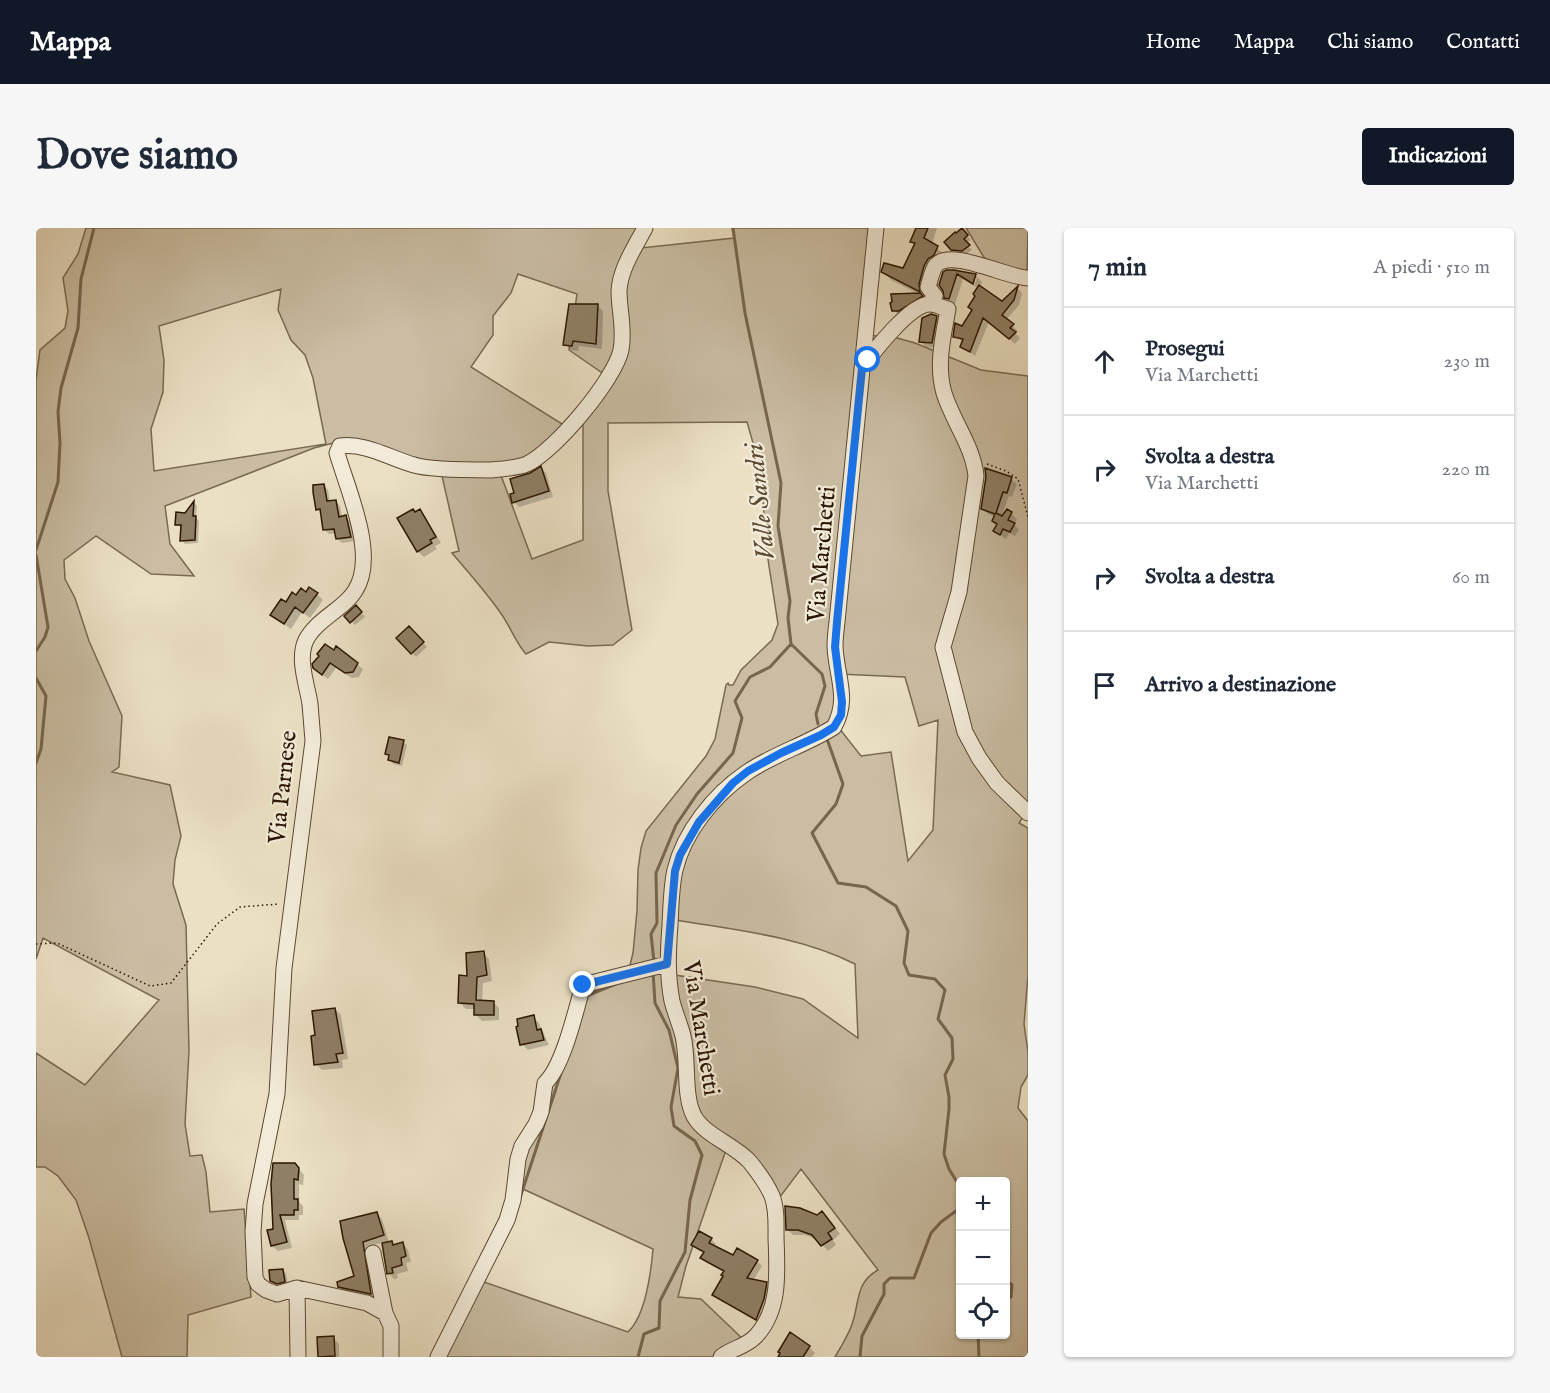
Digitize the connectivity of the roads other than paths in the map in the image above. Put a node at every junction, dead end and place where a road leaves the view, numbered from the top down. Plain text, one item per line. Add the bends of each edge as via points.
1 (645, 228) edge
2 (876, 228) edge
3 (1028, 278) edge
4 (929, 304) junction
5 (862, 368) junction
6 (1028, 813) edge
7 (657, 966) junction
8 (373, 1252) dead end
9 (297, 1288) junction
10 (385, 1313) junction
11 (298, 1357) edge
12 (391, 1357) edge
13 (438, 1357) edge
14 (721, 1357) edge

1 - 9 street, Via Parnese via 621,276 621,350 612,374 552,446 527,464 493,470 416,466 356,445 340,446 337,453 361,533 364,568 355,592 321,621 306,641 302,662 313,741 284,968 277,1094 255,1204 254,1262 258,1284 277,1294
2 - 5 street, Via Marchetti
3 - 4 street via 961,260 941,261 935,266 928,287 935,296
4 - 5 street via 917,308 901,322
4 - 6 street via 948,309 940,371 944,393 974,460 976,476 959,592 943,647 965,732 978,758
5 - 7 street, Via Marchetti via 835,647 841,715 834,727 821,735 740,777 699,822 675,871
7 - 13 street via 583,985 553,1076 545,1083 541,1112 522,1146 507,1220
7 - 14 street, Via Marchetti via 686,1048 689,1103 694,1117 749,1161 772,1197 775,1212 777,1278 770,1311 756,1337
8 - 10 street
9 - 10 street, Via Parnese via 367,1303
9 - 11 street
10 - 12 street via 391,1326

